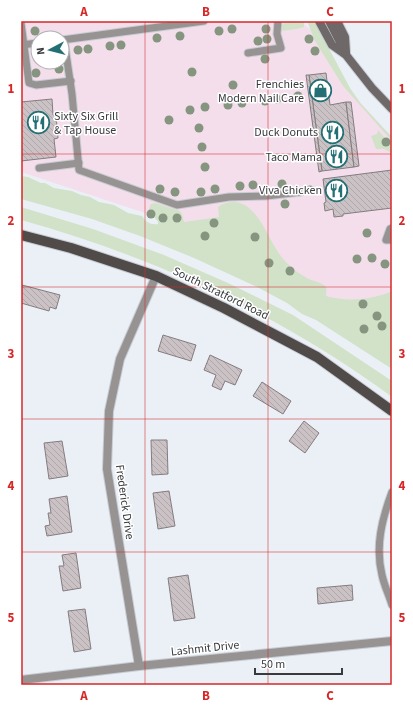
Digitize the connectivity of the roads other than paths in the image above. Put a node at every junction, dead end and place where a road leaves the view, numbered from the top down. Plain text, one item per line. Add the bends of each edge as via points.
1 (204, 21) edge
2 (278, 21) edge
3 (319, 21) edge
4 (329, 21) edge
5 (337, 21) edge
6 (21, 23) edge
7 (70, 39) edge
8 (22, 45) edge
9 (248, 53) dead end
10 (346, 55) junction
11 (68, 70) edge
12 (70, 81) junction
13 (392, 109) edge
14 (79, 164) junction
15 (39, 168) dead end
16 (301, 192) dead end
17 (392, 228) edge
18 (21, 235) edge
19 (392, 240) edge
20 (156, 276) junction
21 (392, 411) edge
22 (392, 492) edge
23 (392, 605) edge
24 (392, 640) edge
25 (139, 666) junction
26 (21, 680) edge

1 - 7 lane
2 - 9 lane via 277,34 281,48
3 - 10 street via 332,45
4 - 10 street
5 - 10 street via 345,37
6 - 8 lane
8 - 12 lane via 29,83 36,85
10 - 13 street
11 - 12 lane
12 - 14 lane
14 - 15 lane
14 - 16 lane via 79,170 177,204
17 - 19 lane via 386,240
18 - 20 main road, South Stratford Road via 71,248
20 - 21 main road, South Stratford Road via 317,356
20 - 25 street, Frederick Drive via 120,359 109,411 107,469
22 - 23 lane via 384,513 378,555
24 - 25 street, Lashmit Drive
25 - 26 street, Lashmit Drive

